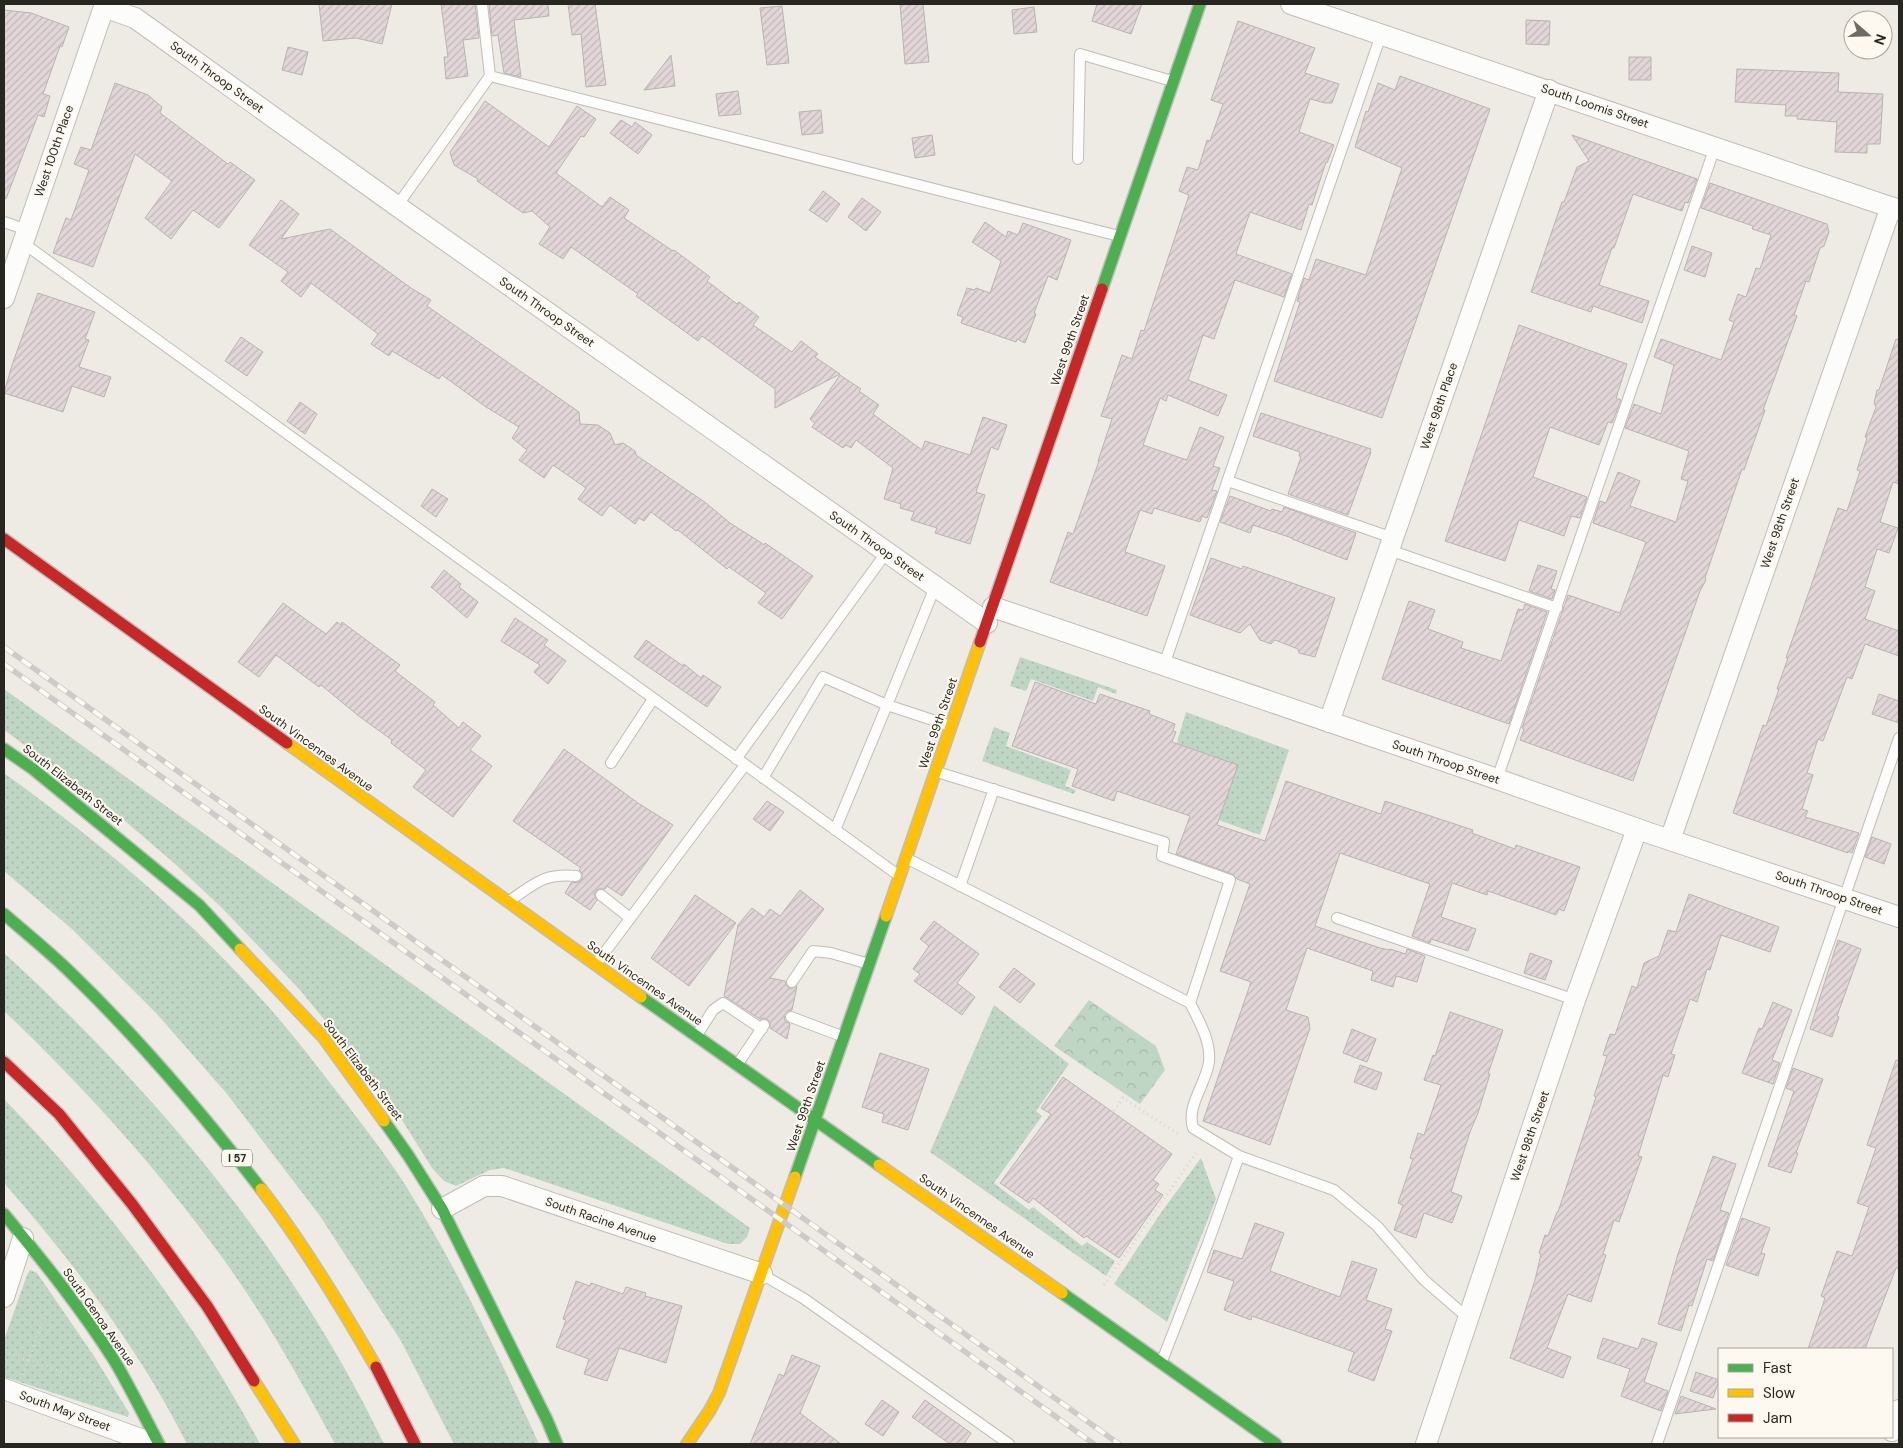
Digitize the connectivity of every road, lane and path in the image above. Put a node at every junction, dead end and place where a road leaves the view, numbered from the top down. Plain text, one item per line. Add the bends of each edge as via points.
1 (482, 4) edge
2 (1200, 4) edge
3 (1291, 4) edge
4 (104, 5) edge
5 (1381, 35) junction
6 (490, 76) junction
7 (1173, 81) junction
8 (1549, 90) junction
9 (1715, 148) junction
10 (1078, 159) dead end
11 (397, 206) junction
12 (1895, 208) edge
13 (4, 222) edge
14 (1120, 236) junction
15 (25, 237) junction
16 (4, 298) edge
17 (1228, 481) junction
18 (4, 539) edge
19 (1391, 544) junction
20 (886, 552) junction
21 (934, 587) junction
22 (1557, 608) junction
23 (990, 615) junction
24 (1164, 665) junction
25 (653, 699) junction
26 (887, 705) junction
27 (1329, 722) junction
28 (952, 727) junction
29 (1899, 738) edge
30 (4, 749) edge
31 (736, 759) junction
32 (612, 763) dead end
33 (745, 765) junction
34 (936, 772) junction
35 (763, 778) junction
36 (1497, 779) junction
37 (994, 790) junction
38 (1637, 829) junction
39 (835, 830) junction
40 (1670, 840) junction
41 (906, 858) junction
42 (576, 876) dead end
43 (900, 876) junction
44 (960, 886) junction
45 (601, 895) dead end
46 (1844, 898) junction
47 (508, 902) junction
48 (4, 914) edge
49 (1899, 917) edge
50 (630, 918) junction
51 (1337, 918) dead end
52 (595, 965) junction
53 (870, 965) junction
54 (792, 982) dead end
55 (1575, 1000) junction
56 (1190, 1003) junction
57 (791, 1017) dead end
58 (696, 1036) junction
59 (845, 1037) junction
60 (4, 1062) edge
61 (737, 1065) junction
62 (1114, 1111) dead end
63 (816, 1120) junction
64 (1184, 1138) dead end
65 (1192, 1143) dead end
66 (1239, 1156) junction
67 (442, 1209) junction
68 (4, 1214) edge
69 (24, 1238) junction
70 (762, 1274) junction
71 (1104, 1285) dead end
72 (4, 1297) edge
73 (47, 1309) dead end
74 (1468, 1318) junction
75 (4, 1352) edge
76 (28, 1360) junction
77 (1161, 1363) junction
78 (12, 1386) edge
79 (100, 1386) dead end
80 (1899, 1410) edge
81 (1893, 1428) edge
82 (154, 1444) edge
83 (159, 1444) edge
84 (294, 1444) edge
85 (415, 1444) edge
86 (557, 1444) edge
87 (687, 1444) edge
88 (1009, 1444) edge
89 (1276, 1444) edge
90 (1426, 1444) edge
91 (1657, 1444) edge

1 - 6 lane
2 - 7 main road, West 99th Street
3 - 5 street, South Loomis Street
4 - 11 street, South Throop Street via 135,18
4 - 15 street, West 100th Place
5 - 8 street, South Loomis Street
5 - 17 lane
6 - 11 lane
6 - 14 lane
7 - 10 lane via 1080,54
7 - 14 main road, West 99th Street
8 - 9 street, South Loomis Street
8 - 19 street, West 98th Place
9 - 12 street, South Loomis Street
9 - 22 lane
11 - 20 street, South Throop Street
12 - 40 street, West 98th Street
13 - 15 lane
14 - 23 main road, West 99th Street
15 - 16 street, West 100th Place
15 - 25 lane
17 - 19 lane
17 - 24 lane
18 - 47 main road, South Vincennes Avenue
19 - 22 lane
19 - 27 street, West 98th Place
20 - 21 street, South Throop Street
20 - 31 lane
21 - 23 street, South Throop Street
21 - 26 lane
22 - 36 lane
23 - 24 street, South Throop Street
23 - 28 main road, West 99th Street
24 - 27 street, South Throop Street
25 - 31 lane
25 - 32 lane
26 - 28 lane
26 - 35 lane via 822,677
26 - 39 lane
27 - 36 street, South Throop Street
28 - 34 main road, West 99th Street
29 - 46 lane
30 - 67 main road, South Elizabeth Street via 199,905 323,1037 408,1155
31 - 33 lane
33 - 35 lane
33 - 50 lane
34 - 37 lane
34 - 41 main road, West 99th Street
35 - 39 lane
36 - 38 street, South Throop Street
37 - 44 lane
37 - 56 lane via 1164,842 1162,856 1230,880
38 - 40 street, South Throop Street
38 - 55 street, West 98th Street
39 - 43 lane
40 - 46 street, South Throop Street
41 - 43 main road, West 99th Street
41 - 44 lane
42 - 47 lane via 559,874 545,878
43 - 53 main road, West 99th Street
44 - 56 lane
45 - 50 lane
46 - 49 street, South Throop Street
46 - 91 lane
47 - 52 main road, South Vincennes Avenue
48 - 85 main road, I 57 via 72,974 139,1043 230,1147 308,1256 362,1343
50 - 52 lane
51 - 55 lane
52 - 58 main road, South Vincennes Avenue
53 - 54 lane via 813,951
53 - 59 main road, West 99th Street
55 - 74 street, West 98th Street
56 - 66 lane via 1204,1033 1209,1062 1190,1120 1193,1128
57 - 59 lane
58 - 61 main road, South Vincennes Avenue
58 - 61 lane via 713,1010 723,1003 764,1027
59 - 63 main road, West 99th Street
60 - 84 main road via 59,1114 132,1204 208,1306
61 - 63 main road, South Vincennes Avenue
62 - 64 path via 1123,1098
63 - 70 main road, West 99th Street
63 - 77 main road, South Vincennes Avenue
65 - 71 path via 1200,1148
66 - 74 lane via 1334,1190 1376,1226 1424,1280
66 - 77 lane
67 - 70 street, South Racine Avenue via 484,1186 502,1186
67 - 86 main road, South Elizabeth Street
68 - 69 main road, South Genoa Avenue
69 - 72 street
69 - 83 main road, South Genoa Avenue via 95,1332
70 - 87 main road, West 99th Street via 719,1393
70 - 88 lane via 803,1298
73 - 76 path
74 - 90 street, West 98th Street
75 - 76 path
76 - 78 path
76 - 79 path
77 - 89 main road, South Vincennes Avenue
78 - 82 street, South May Street
80 - 81 street

